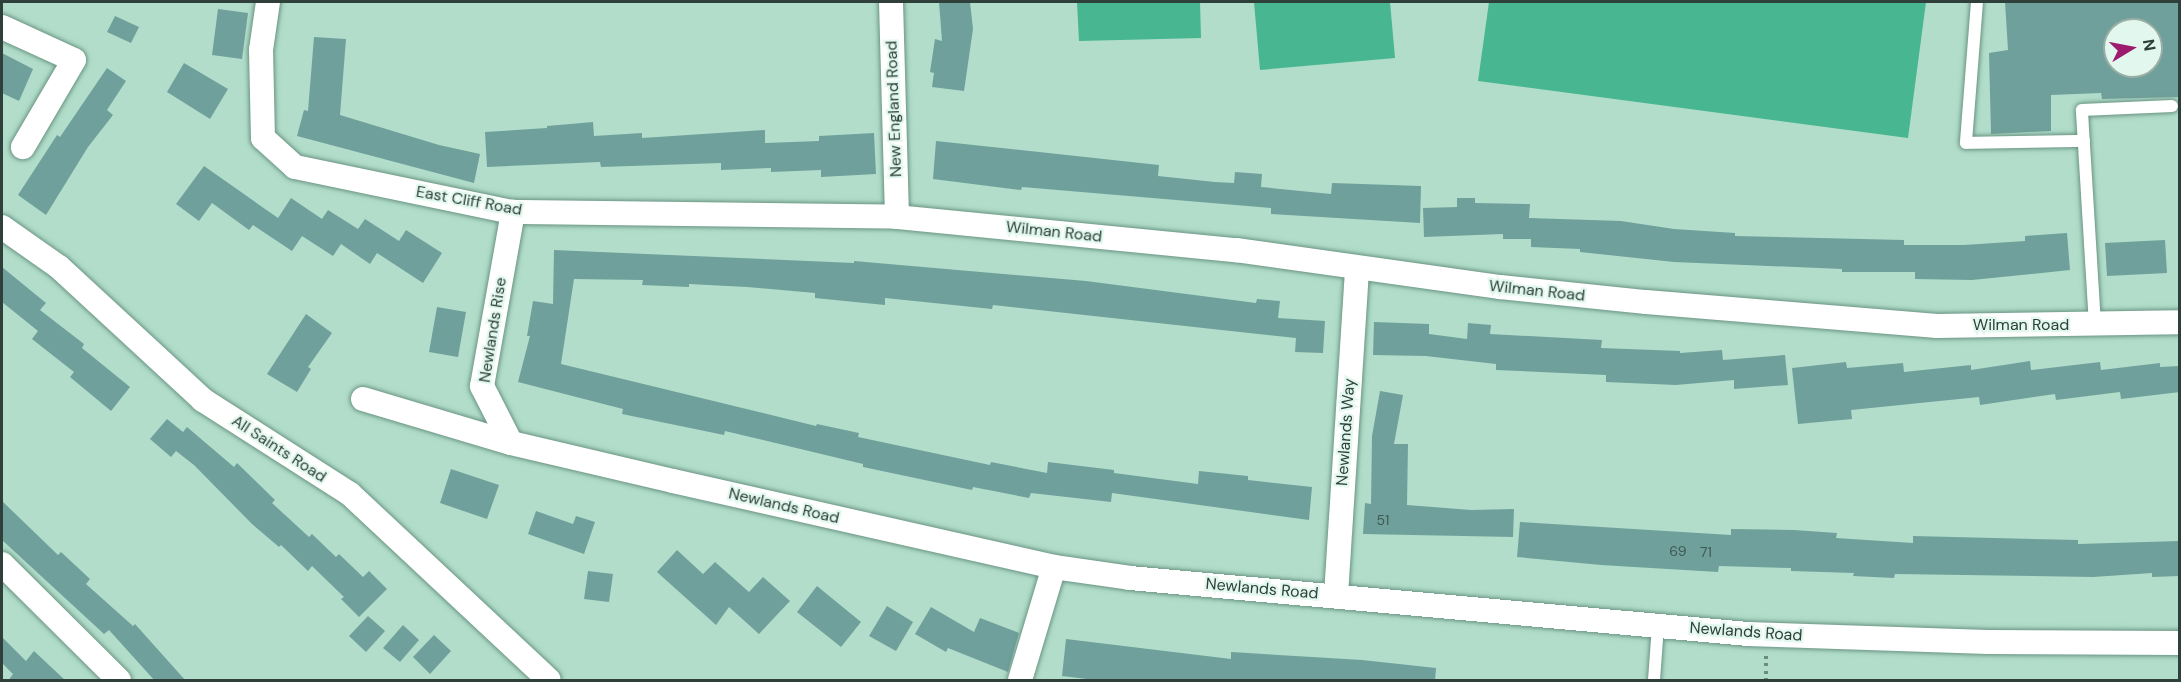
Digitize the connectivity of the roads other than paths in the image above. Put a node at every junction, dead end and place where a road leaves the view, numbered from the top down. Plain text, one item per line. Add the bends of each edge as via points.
1 (268, 2) edge
2 (891, 2) edge
3 (1977, 2) edge
4 (2, 27) edge
5 (2172, 106) dead end
6 (2084, 141) junction
7 (23, 147) dead end
8 (513, 212) junction
9 (897, 217) junction
10 (2, 227) edge
11 (1357, 268) junction
12 (2180, 322) edge
13 (2095, 325) junction
14 (363, 399) dead end
15 (511, 443) junction
16 (2, 564) edge
17 (1054, 567) junction
18 (1336, 596) junction
19 (1658, 625) junction
20 (2180, 643) edge
21 (119, 681) edge
22 (549, 681) edge
23 (1020, 681) edge
24 (1654, 681) edge

1 - 8 street, East Cliff Road via 261,50 263,138 295,167
2 - 9 street, New England Road
3 - 6 lane via 1966,143
4 - 7 street via 74,60
5 - 6 lane via 2082,110
6 - 13 lane
8 - 9 street, East Cliff Road
8 - 15 street, Newlands Rise via 482,386
9 - 11 street, Wilman Road via 1236,250
10 - 22 street, All Saints Road via 59,267 202,400 350,494
11 - 13 street, Wilman Road via 1511,289 1914,324
11 - 18 street, Newlands Way
12 - 13 street, Wilman Road
14 - 15 street, Newlands Road
15 - 17 street, Newlands Road
16 - 21 street
17 - 18 street, Newlands Road via 1130,578
17 - 23 street
18 - 19 street, Newlands Road
19 - 20 street, Newlands Road via 1777,635
19 - 24 lane

